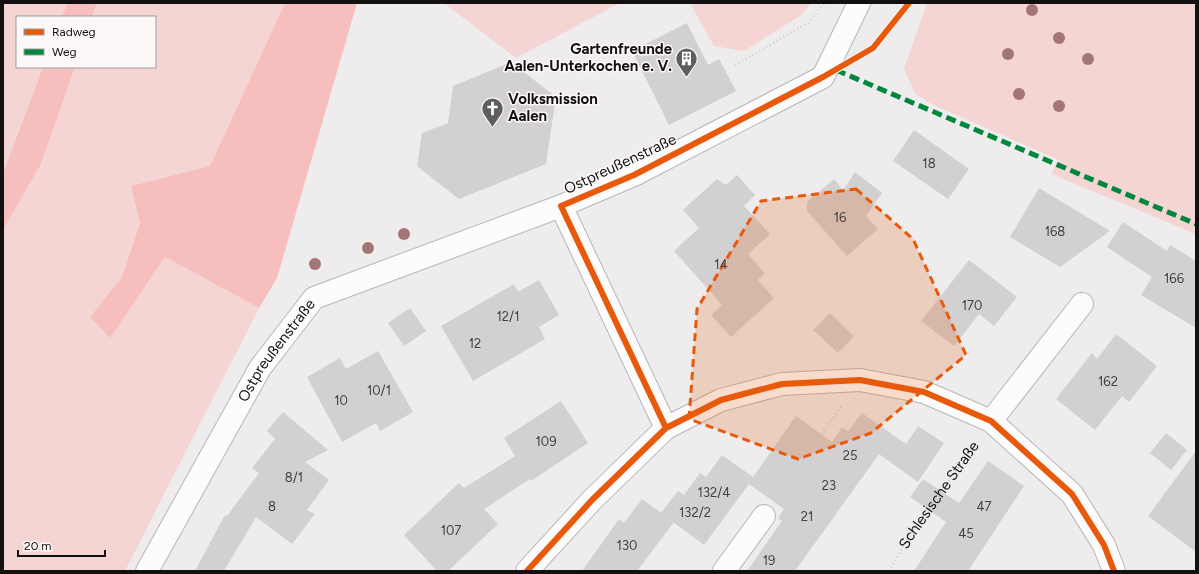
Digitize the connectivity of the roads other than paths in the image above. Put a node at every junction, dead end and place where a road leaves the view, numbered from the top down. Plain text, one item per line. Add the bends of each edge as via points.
1 (859, 3) edge
2 (561, 206) junction
3 (1082, 304) dead end
4 (991, 421) junction
5 (666, 428) junction
6 (764, 516) road end
7 (147, 571) edge
8 (527, 571) edge
9 (724, 571) edge
10 (1114, 571) edge

1 - 2 street, Ostpreußenstraße via 823,77 634,175
2 - 5 street, Ostpreußenstraße
2 - 7 street, Ostpreußenstraße via 314,298 260,368
3 - 4 street
4 - 5 street via 924,392 860,380 782,384 722,400
4 - 10 street via 1072,494 1104,545
5 - 8 street via 592,500
6 - 9 street

